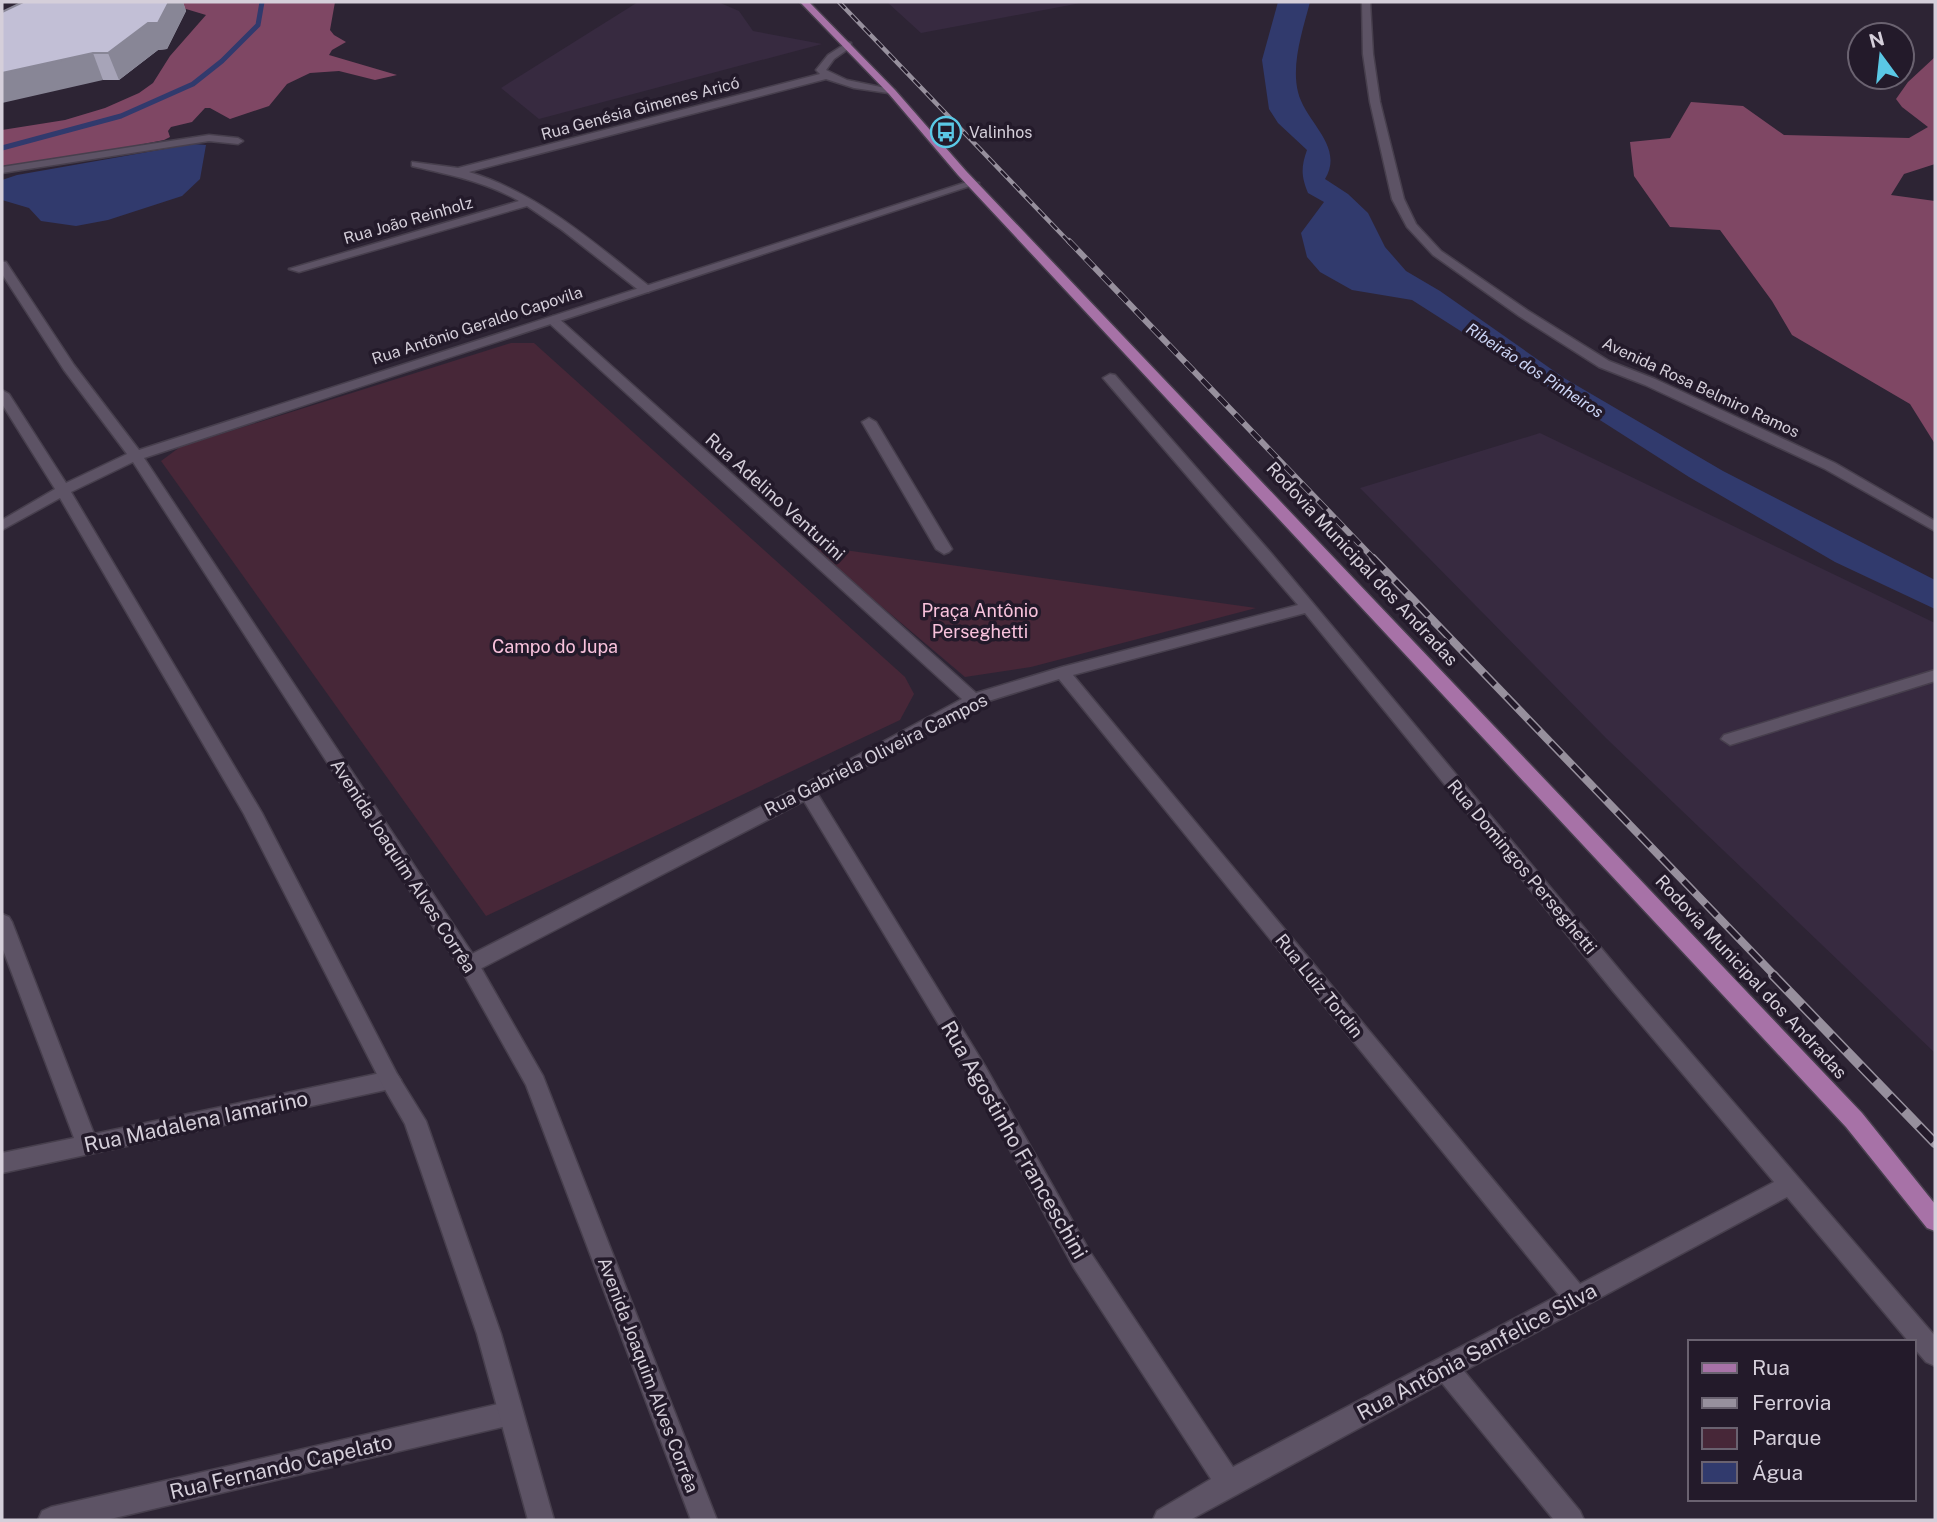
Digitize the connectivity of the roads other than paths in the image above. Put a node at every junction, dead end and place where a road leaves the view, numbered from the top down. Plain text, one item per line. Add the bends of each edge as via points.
1 (804, 2) edge
2 (1366, 2) edge
3 (848, 45) junction
4 (825, 76) junction
5 (892, 92) junction
6 (239, 141) dead end
7 (416, 164) dead end
8 (2, 170) edge
9 (463, 170) junction
10 (974, 183) junction
11 (529, 202) junction
12 (2, 265) edge
13 (295, 269) dead end
14 (645, 289) junction
15 (552, 320) junction
16 (1110, 378) dead end
17 (2, 394) edge
18 (869, 422) dead end
19 (135, 456) junction
20 (63, 490) junction
21 (2, 526) edge
22 (1935, 527) edge
23 (944, 549) dead end
24 (1306, 608) junction
25 (1062, 672) junction
26 (1935, 675) edge
27 (973, 700) junction
28 (1730, 739) dead end
29 (807, 791) junction
30 (2, 922) edge
31 (470, 965) junction
32 (390, 1080) junction
33 (88, 1146) junction
34 (1887, 1158) junction
35 (2, 1163) edge
36 (1789, 1185) junction
37 (1935, 1201) edge
38 (1935, 1221) edge
39 (1577, 1299) junction
40 (1935, 1354) edge
41 (1446, 1368) junction
42 (511, 1413) junction
43 (1228, 1483) junction
44 (51, 1520) edge
45 (541, 1520) edge
46 (704, 1520) edge
47 (1166, 1520) edge
48 (1571, 1520) edge

1 - 3 main road, Rodovia Municipal dos Andradas
2 - 22 street, Avenida Rosa Belmiro Ramos via 1375,102 1398,199 1410,225 1437,253 1604,364 1830,467
3 - 4 street via 824,64
3 - 5 main road, Rodovia Municipal dos Andradas
4 - 5 street
4 - 9 street, Rua Genésia Gimenes Aricó
5 - 10 main road, Rodovia Municipal dos Andradas
6 - 8 street via 209,138
7 - 9 street
9 - 11 street
10 - 14 street, Rua Antônio Geraldo Capovila
10 - 34 main road, Rodovia Municipal dos Andradas
11 - 13 street, Rua João Reinholz
11 - 14 street
12 - 19 street, Avenida Joaquim Alves Corrêa
14 - 15 street, Rua Antônio Geraldo Capovila
15 - 19 street, Rua Antônio Geraldo Capovila
15 - 27 street, Rua Adelino Venturini
16 - 24 street, Rua Domingos Perseghetti
17 - 20 street
18 - 23 street
19 - 20 street, Rua Antônio Geraldo Capovila
19 - 31 street, Avenida Joaquim Alves Corrêa
20 - 21 street, Rua Antônio Geraldo Capovila
20 - 32 street via 253,813
24 - 25 street, Rua Gabriela Oliveira Campos
24 - 36 street, Rua Domingos Perseghetti
25 - 27 street, Rua Gabriela Oliveira Campos
25 - 39 street, Rua Luiz Tordin
26 - 28 street
27 - 29 street, Rua Gabriela Oliveira Campos
29 - 31 street, Rua Gabriela Oliveira Campos
29 - 43 street, Rua Agostinho Franceschini via 978,1072 1082,1260
30 - 33 street
31 - 46 street, Avenida Joaquim Alves Corrêa via 536,1082
32 - 33 street, Rua Madalena Iamarino
32 - 42 street via 415,1121 489,1334
33 - 35 street, Rua Madalena Iamarino
34 - 37 main road, Rodovia Municipal dos Andradas
34 - 38 main road, Rodovia Municipal dos Andradas
36 - 39 street, Rua Antônia Sanfelice Silva
36 - 40 street, Rua Domingos Perseghetti
39 - 41 street, Rua Antônia Sanfelice Silva
41 - 43 street, Rua Antônia Sanfelice Silva
41 - 48 street
42 - 44 street, Rua Fernando Capelato
42 - 45 street
43 - 47 street, Rua Antônia Sanfelice Silva

